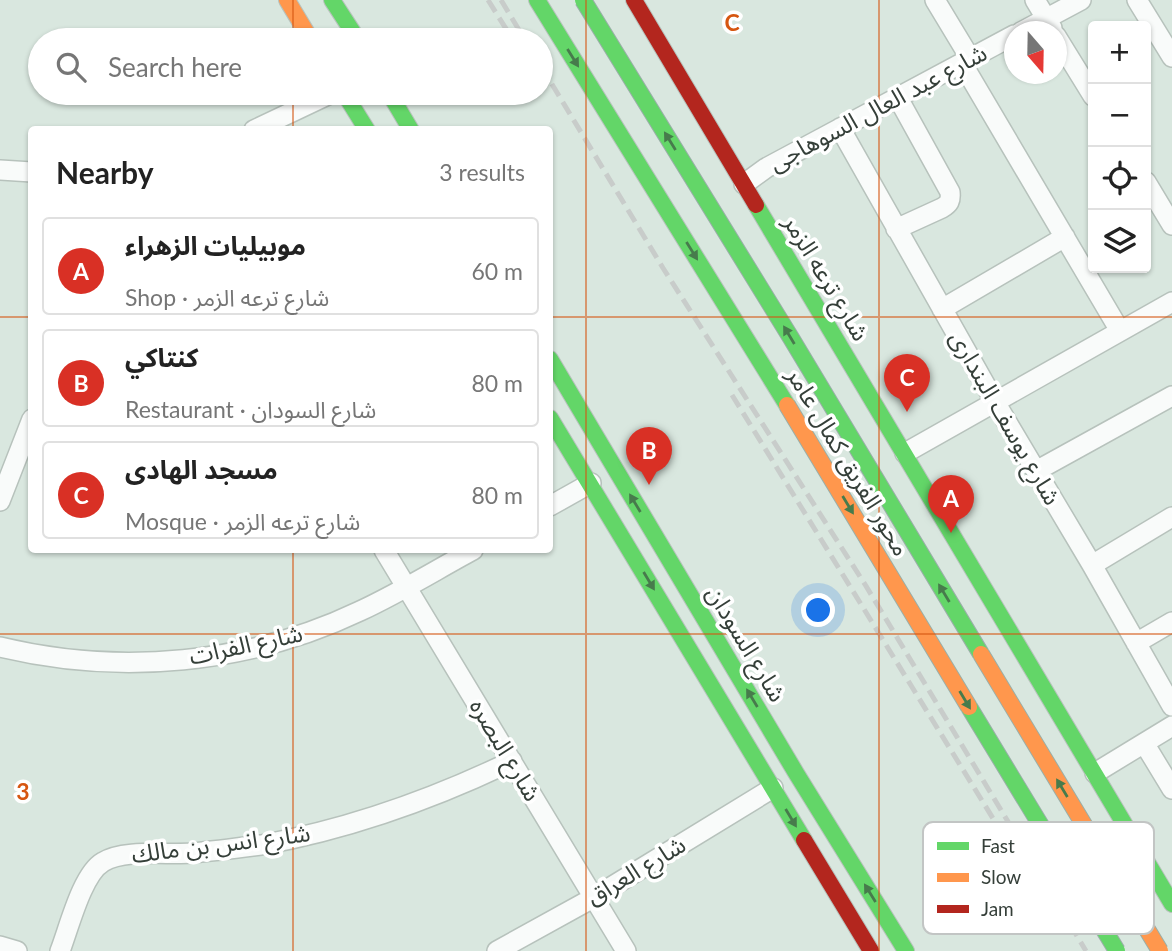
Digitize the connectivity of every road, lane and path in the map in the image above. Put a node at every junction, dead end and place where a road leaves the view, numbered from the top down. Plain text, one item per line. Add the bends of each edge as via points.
1 (287, 0) edge
2 (332, 0) edge
3 (537, 0) edge
4 (583, 0) edge
5 (634, 0) edge
6 (935, 0) edge
7 (1035, 0) edge
8 (1081, 0) edge
9 (1137, 0) edge
10 (1048, 21) edge
11 (1059, 21) edge
12 (304, 28) edge
13 (350, 28) edge
14 (1004, 40) edge
15 (1067, 53) edge
16 (1172, 57) edge
17 (966, 61) junction
18 (1088, 88) edge
19 (898, 98) junction
20 (307, 105) edge
21 (351, 105) edge
22 (396, 105) edge
23 (262, 126) edge
24 (365, 126) edge
25 (409, 126) edge
26 (840, 128) junction
27 (0, 170) edge
28 (28, 173) edge
29 (744, 184) junction
30 (1151, 190) edge
31 (1172, 225) edge
32 (897, 229) junction
33 (1065, 237) junction
34 (1172, 302) edge
35 (942, 309) junction
36 (1121, 331) junction
37 (553, 364) edge
38 (867, 390) junction
39 (1172, 396) edge
40 (995, 402) junction
41 (784, 415) dead end
42 (553, 423) edge
43 (28, 429) edge
44 (894, 434) junction
45 (905, 453) junction
46 (1036, 471) junction
47 (822, 475) dead end
48 (590, 483) junction
49 (0, 501) edge
50 (553, 504) edge
51 (1172, 517) edge
52 (386, 553) edge
53 (468, 553) edge
54 (1092, 565) junction
55 (406, 587) junction
56 (1172, 622) edge
57 (1136, 643) junction
58 (0, 647) edge
59 (1172, 706) edge
60 (1172, 726) edge
61 (1144, 743) junction
62 (512, 761) junction
63 (796, 773) junction
64 (1095, 773) junction
65 (773, 788) junction
66 (1172, 789) edge
67 (1039, 822) edge
68 (1082, 822) edge
69 (1124, 822) edge
70 (1154, 873) edge
71 (593, 898) junction
72 (1172, 904) edge
73 (1107, 934) edge
74 (1150, 934) edge
75 (0, 946) edge
76 (17, 951) edge
77 (60, 951) edge
78 (497, 951) edge
79 (626, 951) edge
80 (871, 951) edge
81 (906, 951) edge
82 (1117, 951) edge
83 (1160, 951) edge

1 - 12 main road
2 - 13 main road
3 -> 67 main road, محور الفريق كمال عامر, bridge
68 -> 4 main road, محور الفريق كمال عامر, bridge
5 - 29 main road, شارع ترعه الزمر
6 - 17 street
7 - 10 street
8 - 11 street
9 - 16 street
14 - 17 street, شارع عبد العال السوهاجى
15 - 18 street
17 - 19 street, شارع عبد العال السوهاجى
17 - 33 street
19 - 26 street, شارع عبد العال السوهاجى
19 - 32 street via 951,199 948,205
20 - 23 street
21 - 24 main road
22 - 25 main road
26 - 29 street, شارع عبد العال السوهاجى
26 - 32 street, شارع يوسف البندارى
27 - 28 street
29 - 38 main road, شارع ترعه الزمر
30 - 31 street
32 - 35 street, شارع يوسف البندارى
33 - 35 street
33 - 36 street
34 - 36 street
35 - 40 street, شارع يوسف البندارى
36 - 40 street
63 -> 37 main road, شارع السودان
38 - 41 main road via 856,407 831,422 802,423
38 - 44 main road, شارع ترعه الزمر
39 - 46 street
40 - 45 street
40 - 46 street, شارع يوسف البندارى
42 - 48 main road, شارع السودان
43 - 49 street
44 - 45 main road, شارع ترعه الزمر
44 - 47 main road via 855,431 835,444
45 - 64 main road, شارع ترعه الزمر
46 - 54 street, شارع يوسف البندارى
48 - 50 street
48 -> 65 main road, شارع السودان
51 - 54 street
52 - 55 street, شارع البصره
53 - 55 street, شارع الفرات
54 - 57 street, شارع يوسف البندارى
55 - 58 street, شارع الفرات via 312,632 210,657 106,663
55 - 62 street, شارع البصره
56 - 57 street
57 - 59 street, شارع يوسف البندارى
60 - 61 street
61 - 64 street
61 - 66 street
62 - 71 street, شارع البصره
62 - 77 street, شارع انس بن مالك via 389,813 324,832 259,845 104,861 88,877
63 - 65 main road
81 -> 63 main road, شارع السودان
64 - 69 main road, شارع ترعه الزمر
65 - 71 street, شارع العراق
65 -> 80 main road, شارع السودان
70 - 72 main road, شارع ترعه الزمر
71 - 78 street, شارع العراق
71 - 79 street, شارع البصره
73 -> 82 main road, محور الفريق كمال عامر, bridge
83 -> 74 main road, محور الفريق كمال عامر, bridge
75 - 76 street

